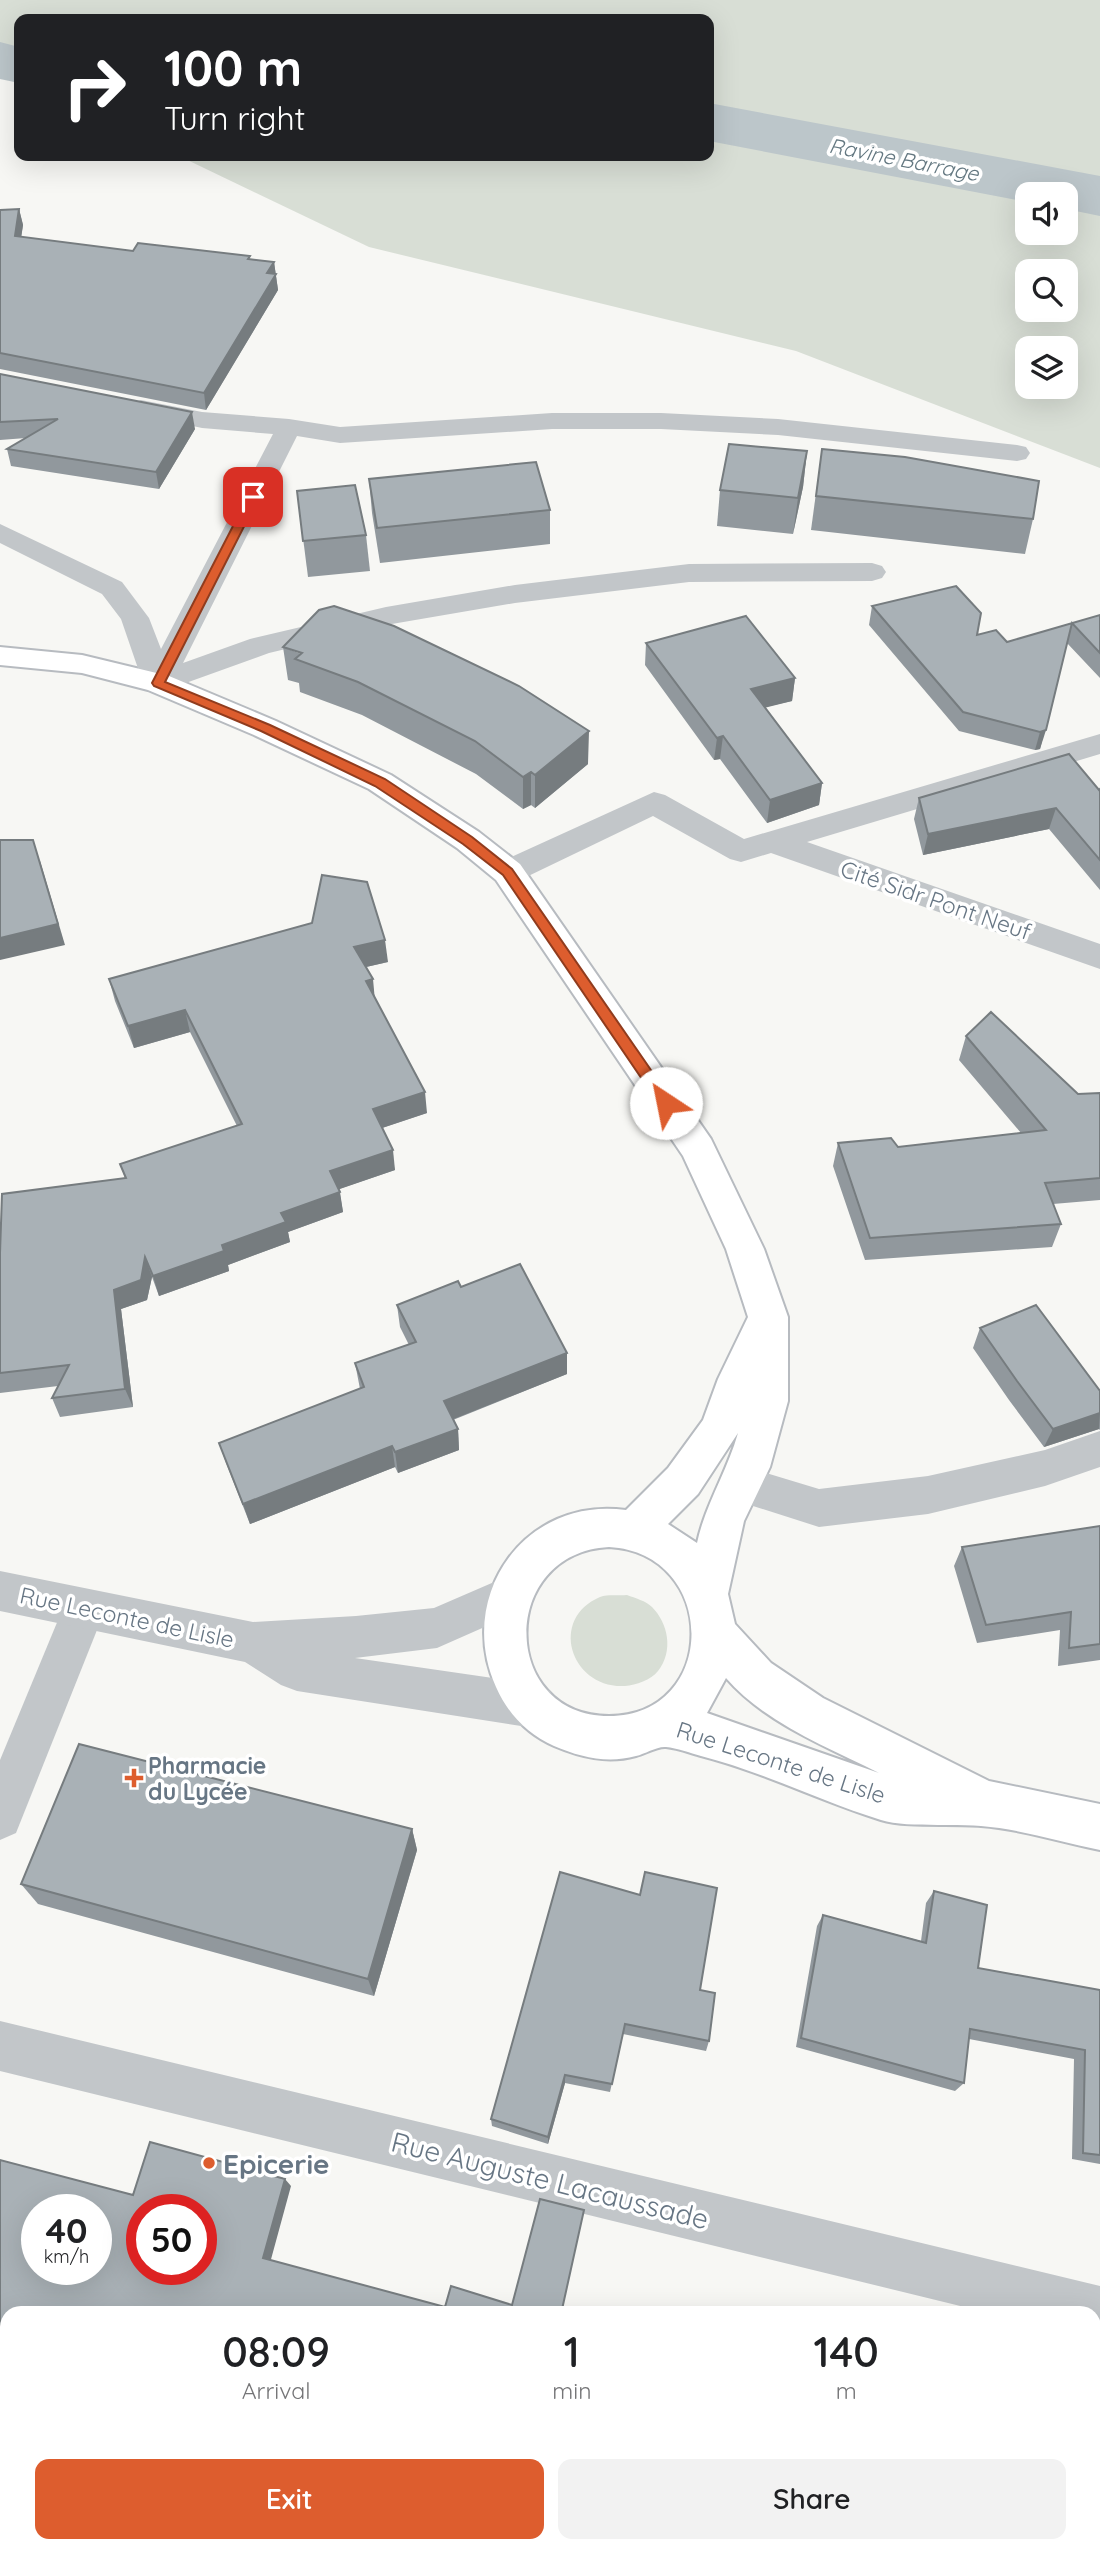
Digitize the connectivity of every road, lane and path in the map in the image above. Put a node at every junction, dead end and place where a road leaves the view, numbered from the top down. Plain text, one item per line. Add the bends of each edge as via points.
1 (120, 404) edge
2 (289, 427) junction
3 (1017, 453) dead end
4 (0, 532) edge
5 (872, 572) dead end
6 (0, 656) edge
7 (158, 683) junction
8 (1100, 744) edge
9 (772, 842) junction
10 (508, 872) junction
11 (1100, 957) edge
12 (768, 1317) junction
13 (1100, 1449) edge
14 (740, 1484) junction
15 (632, 1532) junction
16 (708, 1590) junction
17 (0, 1591) edge
18 (508, 1596) junction
19 (83, 1610) junction
20 (717, 1635) junction
21 (253, 1643) junction
22 (534, 1706) junction
23 (662, 1724) junction
24 (984, 1803) junction
25 (0, 1816) edge
26 (1100, 1827) edge
27 (0, 2046) edge
28 (1071, 2306) edge

1 - 2 street via 202,420
2 - 3 street via 340,435 552,421 661,421 778,427
2 - 7 street
4 - 7 street via 112,588 135,618
5 - 7 street via 689,573 515,594 386,616 260,646
6 - 7 main road via 82,664
7 - 10 main road via 380,782
8 - 9 street, Cité Sidr Pont Neuf
9 - 10 street, Cité Sidr Pont Neuf via 741,851 654,803
9 - 11 street, Cité Sidr Pont Neuf
10 - 12 main road via 698,1149 745,1249
12 - 14 main road via 768,1401
12 - 15 main road via 720,1429 683,1481
13 - 14 street via 1045,1468 928,1495 818,1508
14 - 16 main road via 723,1519
15 - 16 main road via 674,1553
15 - 18 main road via 598,1531 564,1538 533,1556
16 - 20 main road
17 - 19 street, Rue Leconte de Lisle
18 - 21 street, Rue Leconte de Lisle via 437,1628
18 - 22 main road via 502,1615 502,1650 513,1680
19 - 21 street, Rue Leconte de Lisle
19 - 25 street
20 - 23 main road via 708,1679 689,1705
20 - 24 main road, Rue Leconte de Lisle via 755,1678 807,1713
21 - 22 street, Rue Leconte de Lisle via 297,1671
22 - 23 main road via 563,1725 596,1734 630,1734
23 - 24 main road, Rue Leconte de Lisle via 729,1741 884,1798
24 - 26 main road, Rue Leconte de Lisle
27 - 28 street, Rue Auguste Lacaussade

